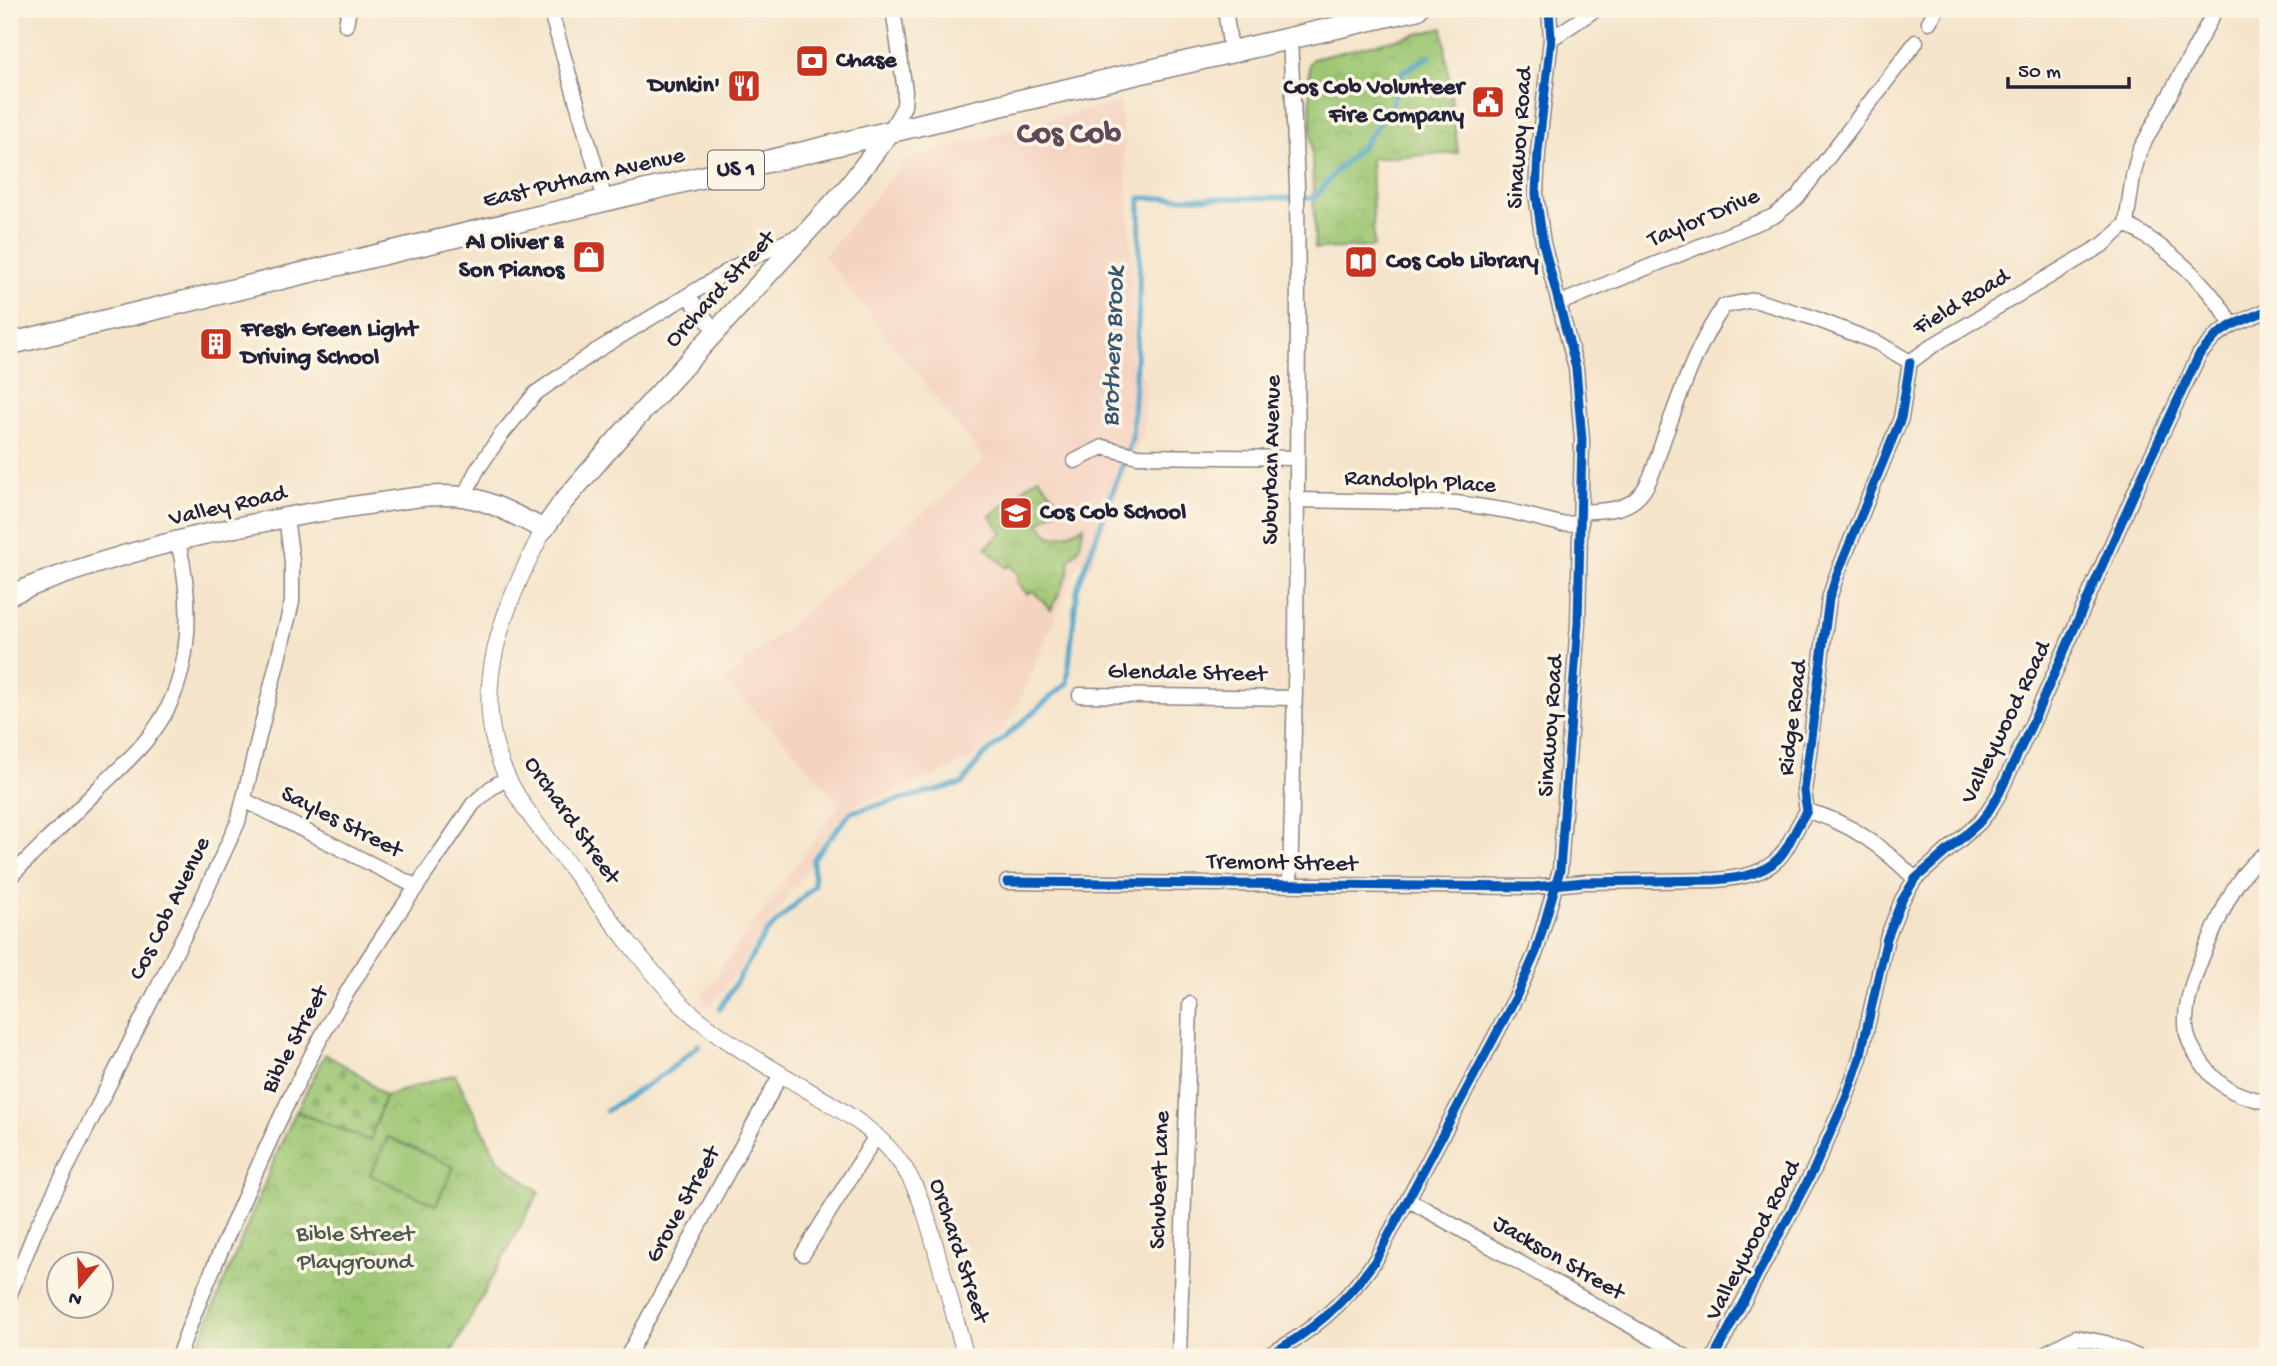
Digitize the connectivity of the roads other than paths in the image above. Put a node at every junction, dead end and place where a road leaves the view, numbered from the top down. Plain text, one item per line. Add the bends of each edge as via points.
1 (349, 9) edge
2 (550, 9) edge
3 (893, 9) edge
4 (1225, 9) edge
5 (1417, 9) edge
6 (1549, 9) edge
7 (1596, 9) edge
8 (1937, 9) edge
9 (2216, 9) edge
10 (1929, 22) dead end
11 (346, 25) dead end
12 (1290, 38) junction
13 (1551, 39) junction
14 (1916, 42) dead end
15 (1231, 51) junction
16 (889, 133) junction
17 (605, 201) junction
18 (2126, 223) junction
19 (808, 231) junction
20 (688, 296) junction
21 (1560, 303) junction
22 (2268, 310) edge
23 (2232, 325) junction
24 (716, 332) junction
25 (9, 344) edge
26 (1910, 362) junction
27 (1296, 458) junction
28 (1076, 461) dead end
29 (464, 496) junction
30 (1296, 500) junction
31 (1581, 517) junction
32 (286, 518) junction
33 (544, 529) junction
34 (178, 542) junction
35 (9, 594) edge
36 (1080, 695) dead end
37 (1293, 698) junction
38 (507, 778) junction
39 (244, 800) junction
40 (1807, 811) junction
41 (2268, 852) edge
42 (9, 878) edge
43 (1915, 879) junction
44 (1007, 882) dead end
45 (1290, 883) junction
46 (1556, 885) junction
47 (417, 887) junction
48 (1190, 1004) dead end
49 (781, 1074) junction
50 (2268, 1102) edge
51 (876, 1136) junction
52 (1409, 1200) junction
53 (803, 1254) dead end
54 (9, 1296) edge
55 (178, 1357) edge
56 (627, 1357) edge
57 (966, 1357) edge
58 (1179, 1357) edge
59 (1265, 1357) edge
60 (1686, 1357) edge
61 (1714, 1357) edge
62 (2044, 1357) edge
63 (2138, 1357) edge

1 - 11 street
2 - 17 street
3 - 16 street via 905,91 904,106
4 - 15 street
5 - 12 main road, East Putnam Avenue / US 1
6 - 13 street, Sinawoy Road
7 - 13 street, Sinawoy Road
8 - 10 street
9 - 18 street via 2139,152
12 - 15 main road, East Putnam Avenue / US 1
12 - 27 street, Suburban Avenue via 1297,185
13 - 21 street, Sinawoy Road via 1536,194 1541,235
14 - 21 street, Taylor Drive via 1797,198 1774,216
15 - 16 main road, East Putnam Avenue / US 1
16 - 17 main road, East Putnam Avenue / US 1
16 - 19 main road, Orchard Street
17 - 25 main road, East Putnam Avenue / US 1
18 - 23 street via 2199,278
18 - 26 street, Field Road via 2104,244
19 - 20 street via 748,259
19 - 24 main road, Orchard Street
20 - 24 street
20 - 29 street via 537,393 501,435
21 - 31 street, Sinawoy Road via 1579,386
22 - 23 street, Valleywood Road
23 - 43 street, Valleywood Road via 2207,344 2190,372 1988,812
24 - 33 main road, Orchard Street via 621,435
26 - 31 street, Field Road via 1878,343 1754,300 1724,306 1683,386 1645,488 1630,504
26 - 40 street, Ridge Road via 1901,418 1829,599 1804,791
27 - 28 street via 1138,456 1103,447
27 - 30 street, Suburban Avenue
29 - 32 main road, Valley Road via 421,497
29 - 33 main road, Valley Road
30 - 31 street, Randolph Place via 1456,503 1561,524
30 - 37 street, Suburban Avenue
31 - 46 street, Sinawoy Road via 1565,821
32 - 34 main road, Valley Road
32 - 39 street, Cos Cob Avenue via 292,602
33 - 38 street, Orchard Street via 501,626 490,673 492,734
34 - 35 main road, Valley Road
34 - 42 street via 188,616 180,668 165,713 139,749
36 - 37 street, Glendale Street
37 - 45 street, Suburban Avenue
38 - 47 street, Bible Street via 473,804
38 - 49 street, Orchard Street via 550,841 673,995 710,1030
39 - 47 street, Sayles Street
39 - 54 street, Cos Cob Avenue via 199,906 36,1229
40 - 43 street via 1831,817 1867,837
40 - 46 street, Ridge Road via 1776,862 1760,872 1715,880
41 - 50 street via 2241,877 2222,912 2199,966 2186,1020 2193,1049 2210,1075 2237,1095
43 - 61 street, Valleywood Road via 1892,922 1860,1058 1842,1110
44 - 45 street, Tremont Street
45 - 46 street, Tremont Street
46 - 52 street, Sinawoy Road via 1527,973
47 - 55 street, Bible Street via 314,1050 206,1284
48 - 58 street, Schubert Lane
49 - 51 street, Orchard Street
49 - 56 street, Grove Street
51 - 53 street
51 - 57 street, Orchard Street via 904,1168 925,1211
52 - 59 street, Sinawoy Road via 1351,1293 1313,1328
52 - 60 street, Jackson Street
62 - 63 street via 2076,1338 2106,1343

